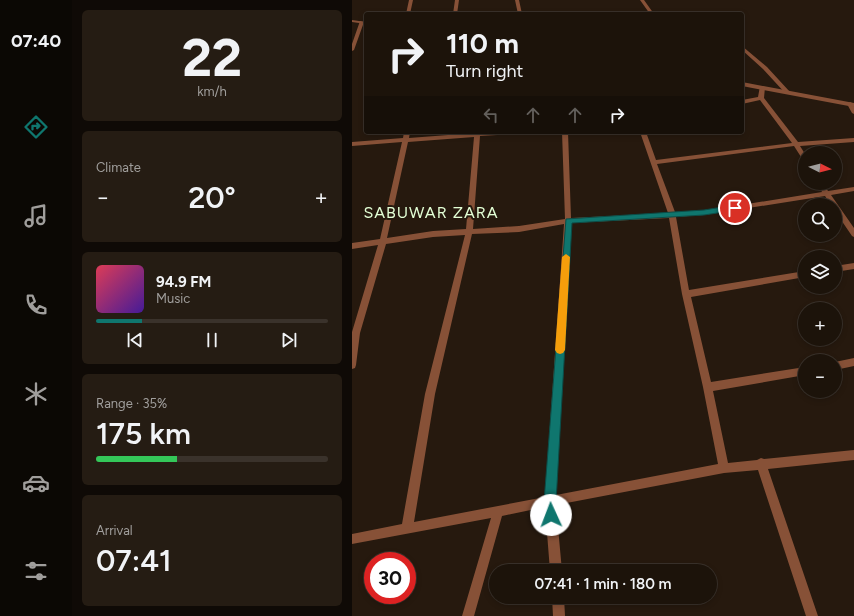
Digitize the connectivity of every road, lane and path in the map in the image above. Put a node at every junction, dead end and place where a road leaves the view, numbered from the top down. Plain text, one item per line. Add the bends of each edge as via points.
1 (411, 0) edge
2 (457, 0) edge
3 (517, 0) edge
4 (642, 0) edge
5 (408, 12) edge
6 (455, 12) edge
7 (520, 12) edge
8 (651, 12) edge
9 (352, 20) edge
10 (364, 22) edge
11 (744, 49) edge
12 (352, 50) edge
13 (744, 84) edge
14 (762, 88) junction
15 (788, 93) junction
16 (761, 98) junction
17 (744, 102) edge
18 (852, 104) edge
19 (854, 112) edge
20 (406, 134) edge
21 (467, 134) edge
22 (477, 134) edge
23 (565, 134) edge
24 (644, 134) edge
25 (404, 140) junction
26 (854, 140) edge
27 (352, 144) edge
28 (796, 144) junction
29 (798, 147) edge
30 (654, 162) junction
31 (854, 189) edge
32 (824, 190) edge
33 (826, 193) junction
34 (829, 198) edge
35 (672, 214) junction
36 (842, 217) edge
37 (568, 221) junction
38 (469, 232) junction
39 (854, 234) edge
40 (383, 241) junction
41 (352, 246) edge
42 (854, 266) edge
43 (842, 268) edge
44 (798, 275) edge
45 (686, 294) junction
46 (854, 362) edge
47 (352, 365) edge
48 (842, 365) edge
49 (798, 371) edge
50 (708, 387) junction
51 (854, 455) edge
52 (762, 463) junction
53 (724, 468) junction
54 (550, 502) junction
55 (498, 512) junction
56 (407, 529) junction
57 (352, 540) edge
58 (555, 564) edge
59 (558, 604) edge
60 (468, 616) edge
61 (559, 616) edge
62 (812, 616) edge

1 - 5 street
2 - 6 street
3 - 7 street
4 - 8 street
9 - 10 street
10 - 12 street
11 - 15 street
13 - 14 street
14 - 15 street
14 - 16 street
15 - 18 street
16 - 17 street
16 - 28 street
18 - 19 street
20 - 25 street
21 - 25 street
22 - 38 street
23 - 37 street
24 - 30 street
25 - 27 street
25 - 40 street
26 - 28 street
28 - 29 street
28 - 30 street
30 - 35 street
31 - 33 street
32 - 33 street
33 - 34 street
33 - 35 street via 704,212
35 - 37 street
35 - 45 street
36 - 39 street
37 - 38 street via 519,229
37 - 54 street
38 - 40 street
38 - 56 street via 430,394
40 - 41 street
40 - 47 street via 356,333
42 - 43 street
44 - 45 street
45 - 50 street
46 - 48 street
49 - 50 street
50 - 53 street
51 - 52 street
52 - 53 street
52 - 62 street
53 - 54 street
54 - 55 street
54 - 58 street
55 - 56 street
55 - 60 street
56 - 57 street
59 - 61 street

